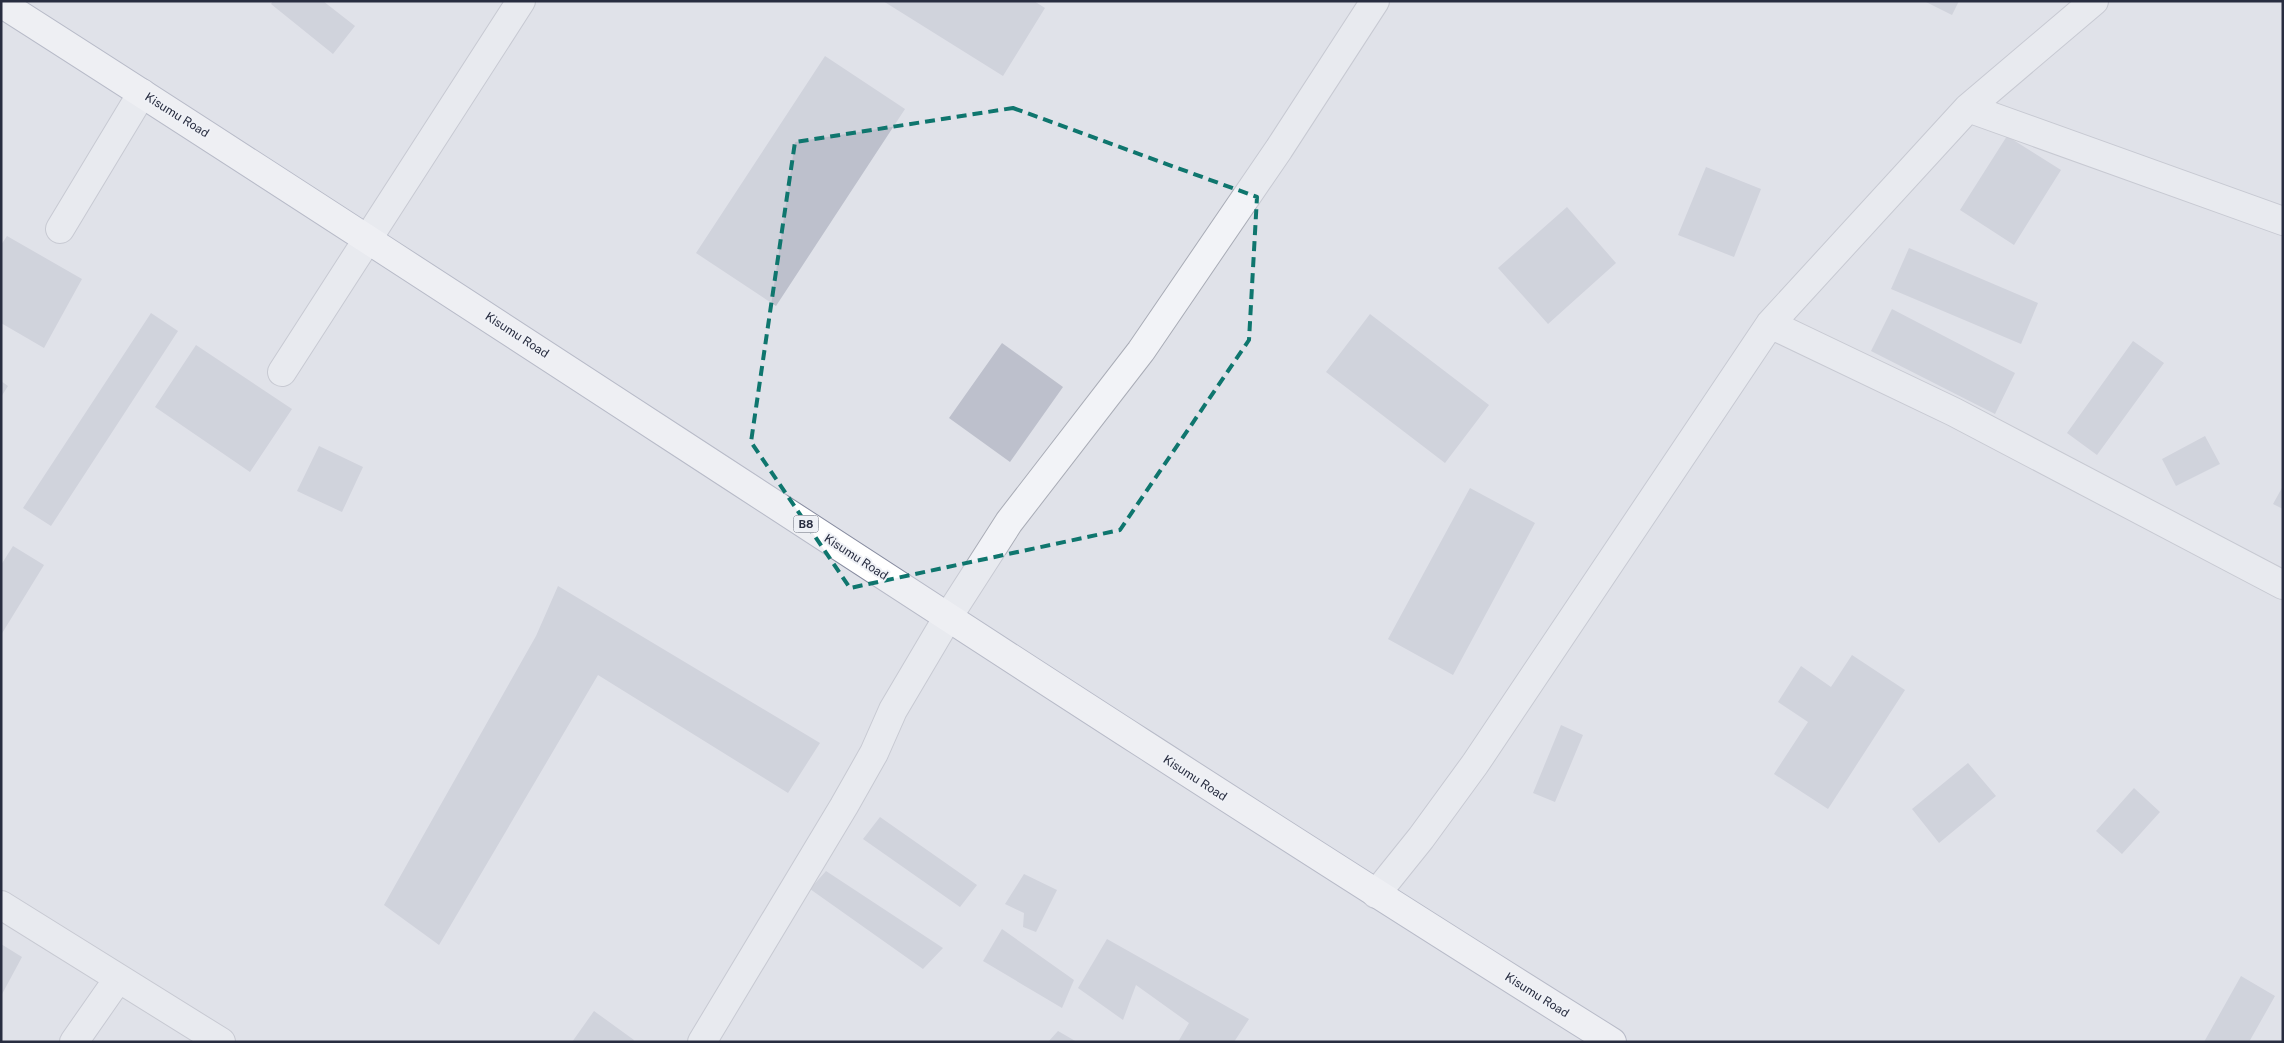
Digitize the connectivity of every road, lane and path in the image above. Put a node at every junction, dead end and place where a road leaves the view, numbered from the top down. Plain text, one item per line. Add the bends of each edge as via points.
1 (521, 1) edge
2 (1375, 1) edge
3 (2094, 1) edge
4 (1, 3) edge
5 (142, 93) junction
6 (1968, 108) junction
7 (2283, 221) edge
8 (60, 229) dead end
9 (367, 237) junction
10 (1770, 324) junction
11 (282, 372) dead end
12 (2283, 585) edge
13 (948, 617) junction
14 (1376, 894) junction
15 (1, 905) edge
16 (118, 979) junction
17 (74, 1042) edge
18 (221, 1042) edge
19 (702, 1042) edge
20 (1612, 1042) edge

1 - 9 street
2 - 13 street via 1141,351 1009,522
3 - 6 street
4 - 5 highway, Kisumu Road / B8
5 - 8 street
5 - 9 highway, Kisumu Road / B8
6 - 7 street
6 - 10 street
9 - 11 street
9 - 13 highway, Kisumu Road / B8
10 - 12 street via 1954,412
10 - 14 street via 1475,764
13 - 14 highway, Kisumu Road / B8
13 - 19 street via 893,710 874,753 844,806
14 - 20 highway, Kisumu Road / B8
15 - 16 street
16 - 17 street
16 - 18 street

